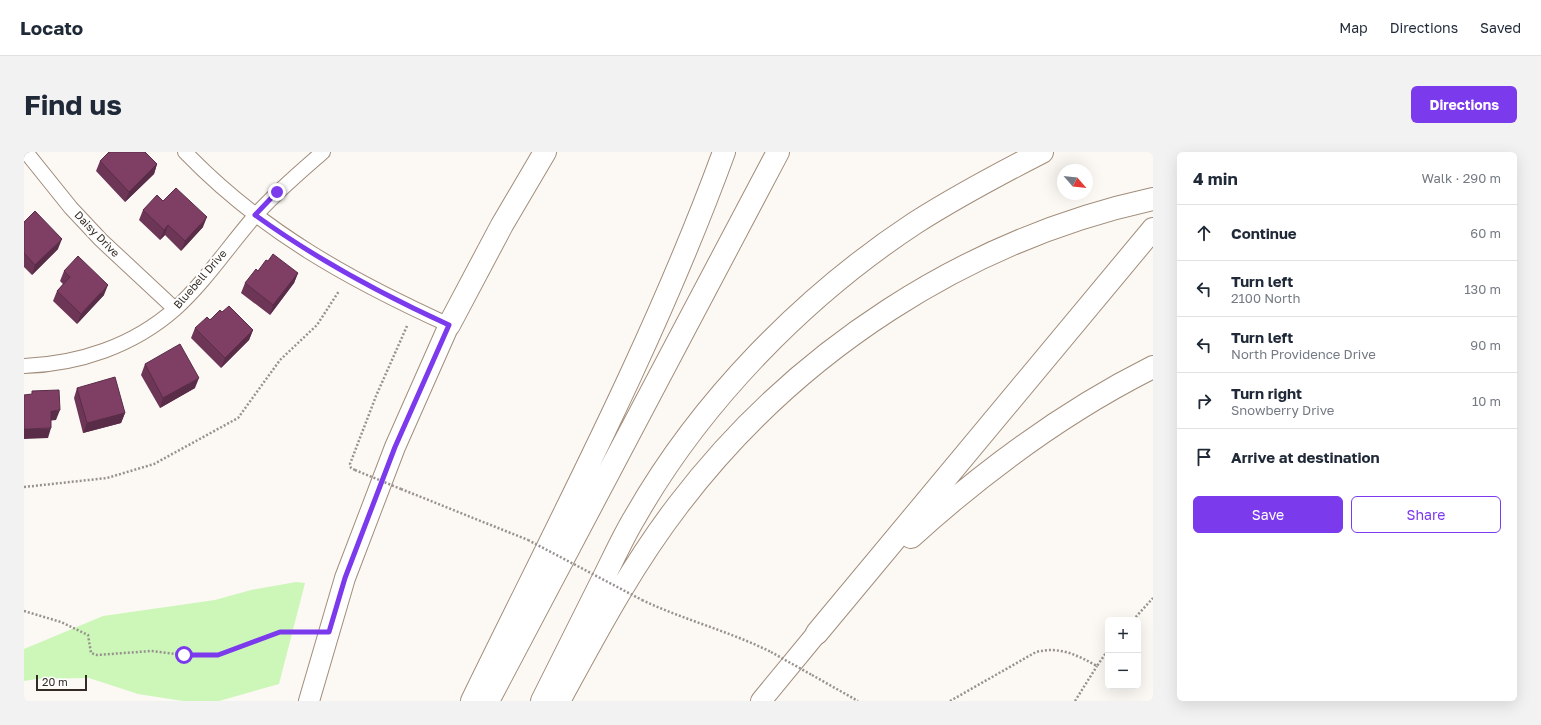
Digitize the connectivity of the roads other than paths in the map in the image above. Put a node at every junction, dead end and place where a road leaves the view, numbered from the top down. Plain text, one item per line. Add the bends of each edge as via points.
1 (26, 152) edge
2 (185, 152) edge
3 (323, 152) edge
4 (545, 152) edge
5 (724, 152) edge
6 (778, 152) edge
7 (1042, 152) edge
8 (1153, 199) edge
9 (255, 215) junction
10 (1153, 229) edge
11 (175, 309) junction
12 (449, 325) junction
13 (24, 366) edge
14 (1153, 367) edge
15 (817, 634) junction
16 (309, 701) edge
17 (472, 701) edge
18 (488, 701) edge
19 (542, 701) edge
20 (559, 701) edge
21 (760, 701) edge

1 - 11 street, Daisy Drive via 100,240
2 - 9 street
3 - 9 street, Bluebell Drive
4 - 12 highway via 502,225
5 - 17 highway via 688,245 632,372
6 - 18 highway
7 - 19 highway via 955,199 876,250 804,310 740,374 658,479 635,517
8 - 20 highway via 1098,213 986,256 923,289 877,318 804,373 770,403 707,469 652,541 625,583
9 - 11 street, Bluebell Drive via 196,288
9 - 12 street via 322,260 366,285
10 - 15 highway
11 - 13 street, Bluebell Drive via 136,336 97,354 57,364
12 - 16 main road via 395,447 345,578
14 - 15 highway via 1061,421 972,485 890,556
15 - 21 main road

